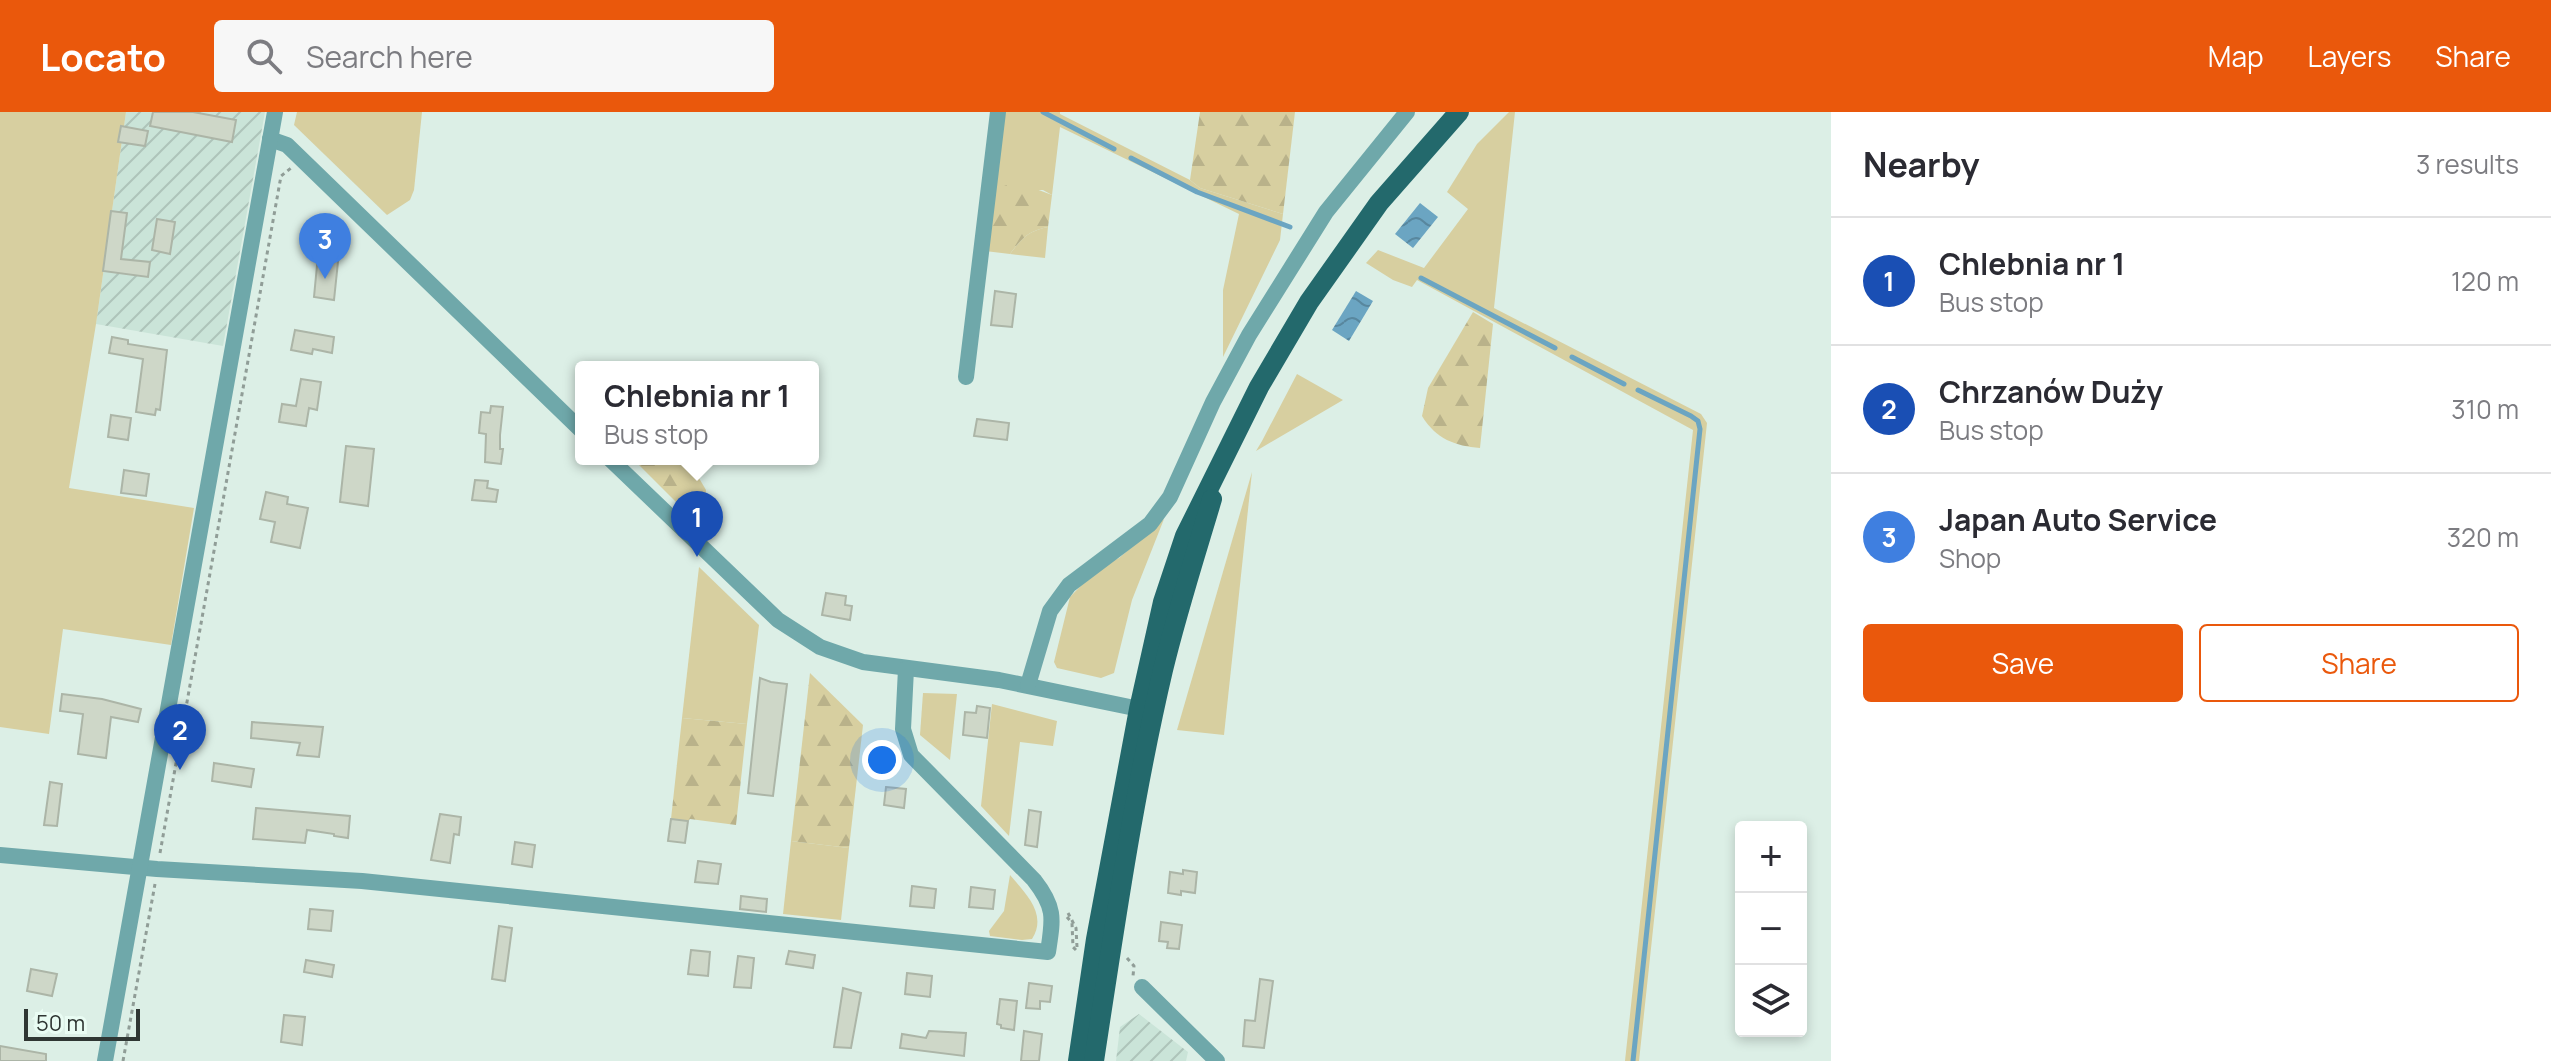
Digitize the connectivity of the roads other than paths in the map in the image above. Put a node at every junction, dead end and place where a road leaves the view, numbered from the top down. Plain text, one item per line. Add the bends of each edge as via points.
1 (275, 112) edge
2 (998, 112) edge
3 (1407, 112) edge
4 (1459, 112) edge
5 (270, 139) junction
6 (966, 377) dead end
7 (575, 424) edge
8 (616, 465) edge
9 (906, 669) junction
10 (1028, 685) junction
11 (1146, 711) junction
12 (0, 855) edge
13 (149, 868) junction
14 (1144, 989) road end
15 (105, 1061) edge
16 (1078, 1061) edge
17 (1094, 1061) edge
18 (1217, 1061) edge

1 - 5 street
2 - 6 street
3 - 10 street via 1326,212 1249,335 1170,497 1150,524 1069,585 1050,611
4 - 11 main road via 1379,203 1279,351 1230,446
5 - 7 street via 287,145
5 - 13 street
8 - 9 street via 799,635 863,662
9 - 10 street
9 - 13 street via 902,716 911,755 1048,898 1048,952 362,881
10 - 11 street
11 - 16 main road via 1096,939
11 - 17 main road
12 - 13 street
13 - 15 street
14 - 18 street

